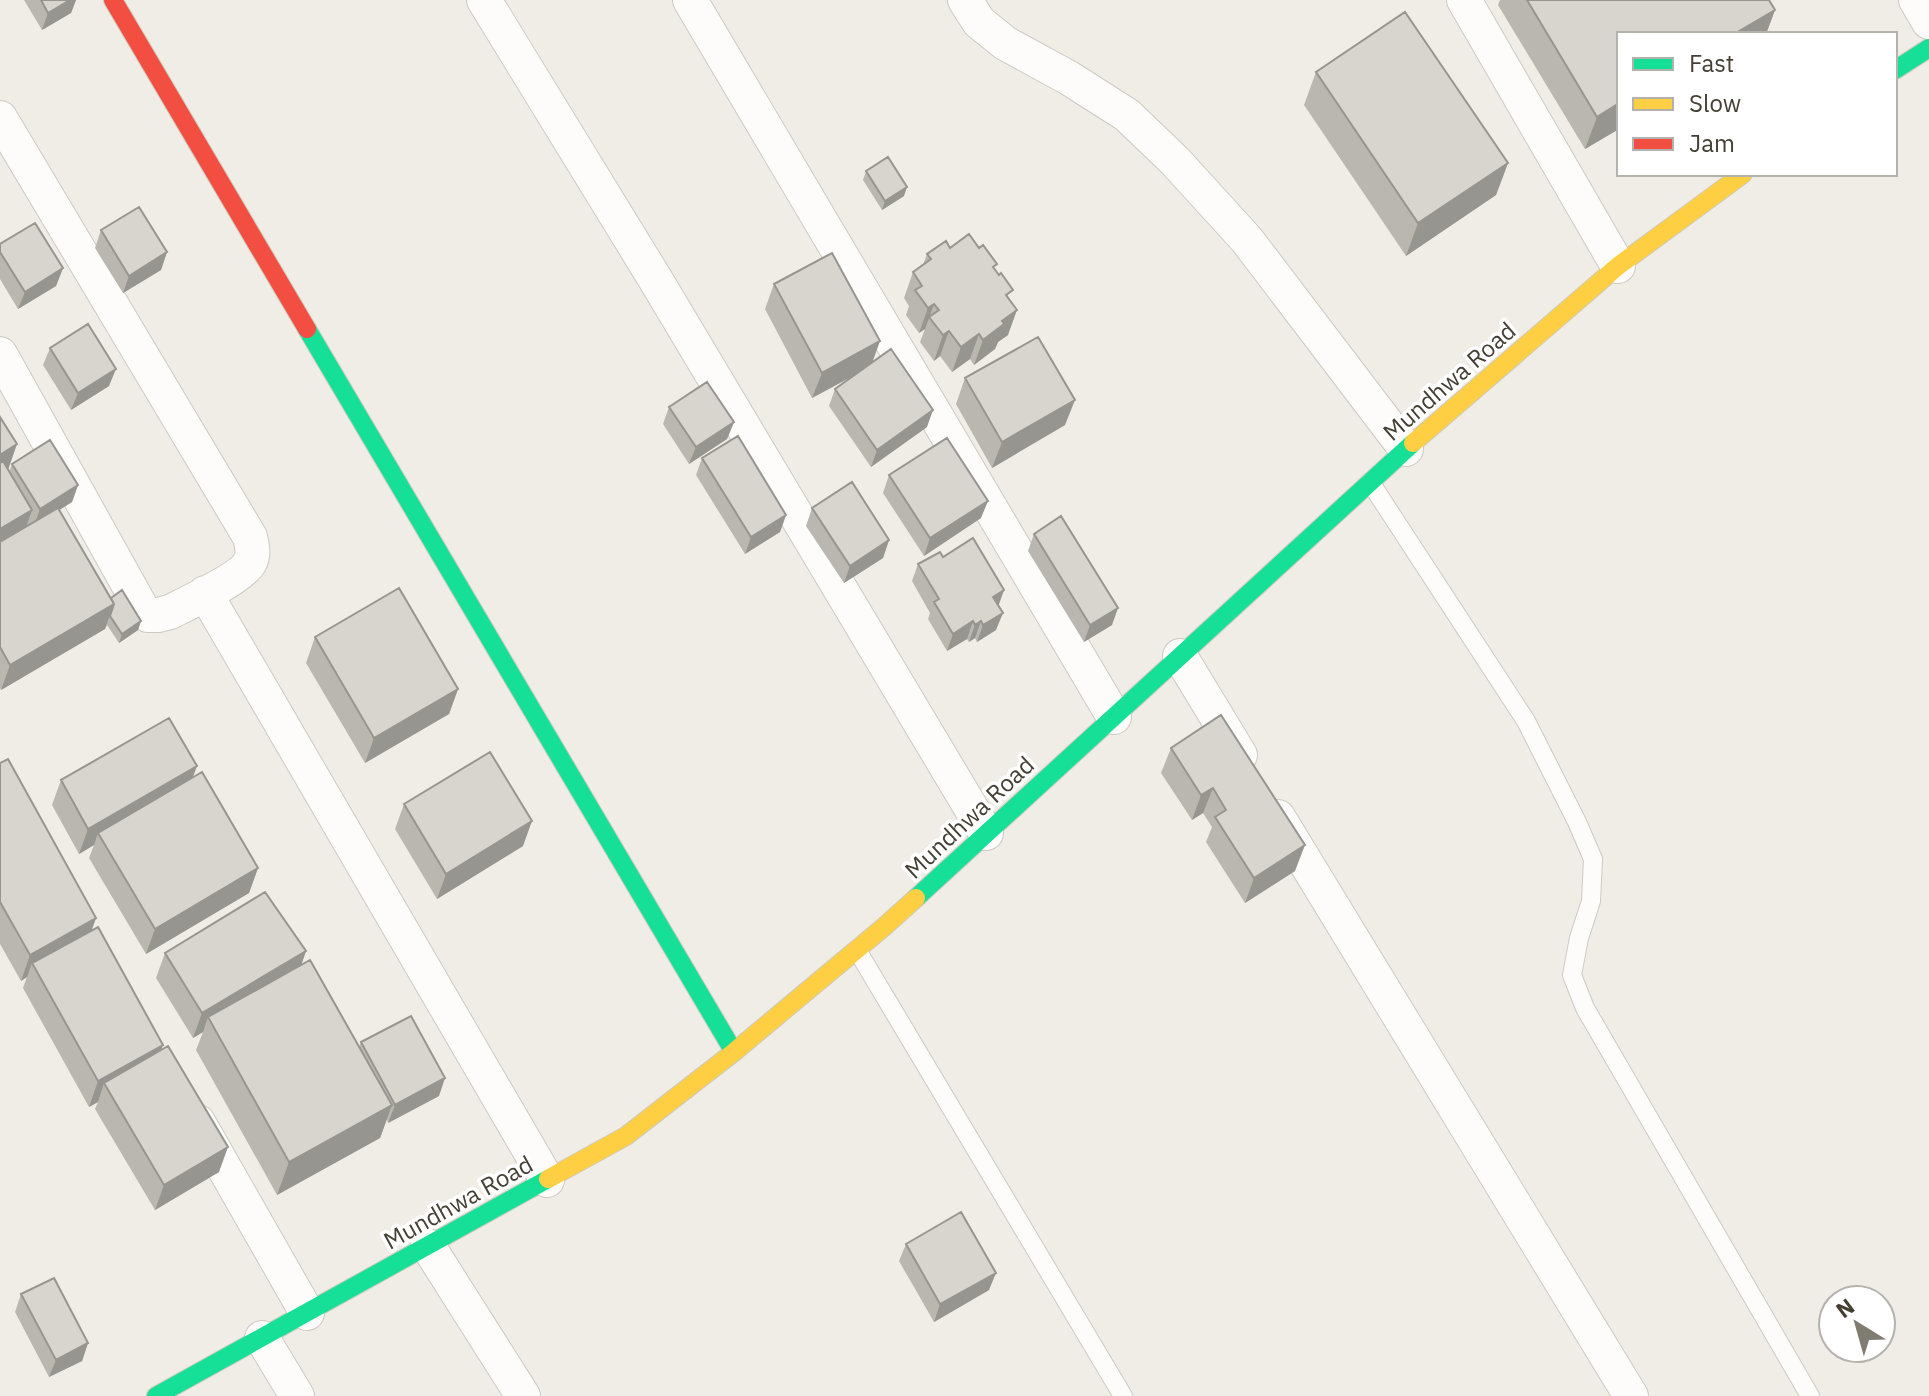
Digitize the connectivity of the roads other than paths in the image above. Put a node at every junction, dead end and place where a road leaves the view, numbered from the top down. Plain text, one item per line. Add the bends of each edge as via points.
1 (113, 0) edge
2 (484, 0) edge
3 (690, 0) edge
4 (965, 0) edge
5 (1464, 0) edge
6 (1916, 0) edge
7 (1929, 22) edge
8 (1929, 48) edge
9 (1897, 69) edge
10 (5, 139) edge
11 (1740, 176) edge
12 (1618, 266) junction
13 (0, 354) edge
14 (1406, 449) junction
15 (1370, 482) junction
16 (205, 593) junction
17 (1180, 656) junction
18 (1114, 717) junction
19 (986, 833) junction
20 (857, 950) junction
21 (734, 1052) junction
22 (181, 1092) edge
23 (547, 1180) junction
24 (428, 1246) junction
25 (307, 1313) junction
26 (262, 1338) junction
27 (156, 1396) edge
28 (297, 1396) edge
29 (523, 1396) edge
30 (1123, 1396) edge
31 (1631, 1396) edge
32 (1810, 1396) edge

1 - 21 main road
2 - 19 street
3 - 18 street
4 - 14 street via 979,22 1005,43 1127,115 1175,161 1247,240
5 - 12 street
6 - 7 street
8 - 9 main road
10 - 16 street via 250,537 250,564
11 - 12 main road, Mundhwa Road
12 - 14 main road, Mundhwa Road
13 - 16 street via 142,609 148,615 170,612
14 - 15 main road, Mundhwa Road
15 - 17 main road, Mundhwa Road
15 - 32 lane via 1526,721 1577,822 1593,859 1591,901 1572,975 1585,1008
16 - 23 street
17 - 18 main road, Mundhwa Road
17 - 31 street
18 - 19 main road, Mundhwa Road
19 - 20 main road, Mundhwa Road
20 - 21 main road, Mundhwa Road
20 - 30 lane
21 - 23 main road, Mundhwa Road via 626,1136
22 - 25 street
23 - 24 main road, Mundhwa Road
24 - 25 main road, Mundhwa Road
24 - 29 street
25 - 26 main road, Mundhwa Road
26 - 27 main road, Mundhwa Road
26 - 28 street

